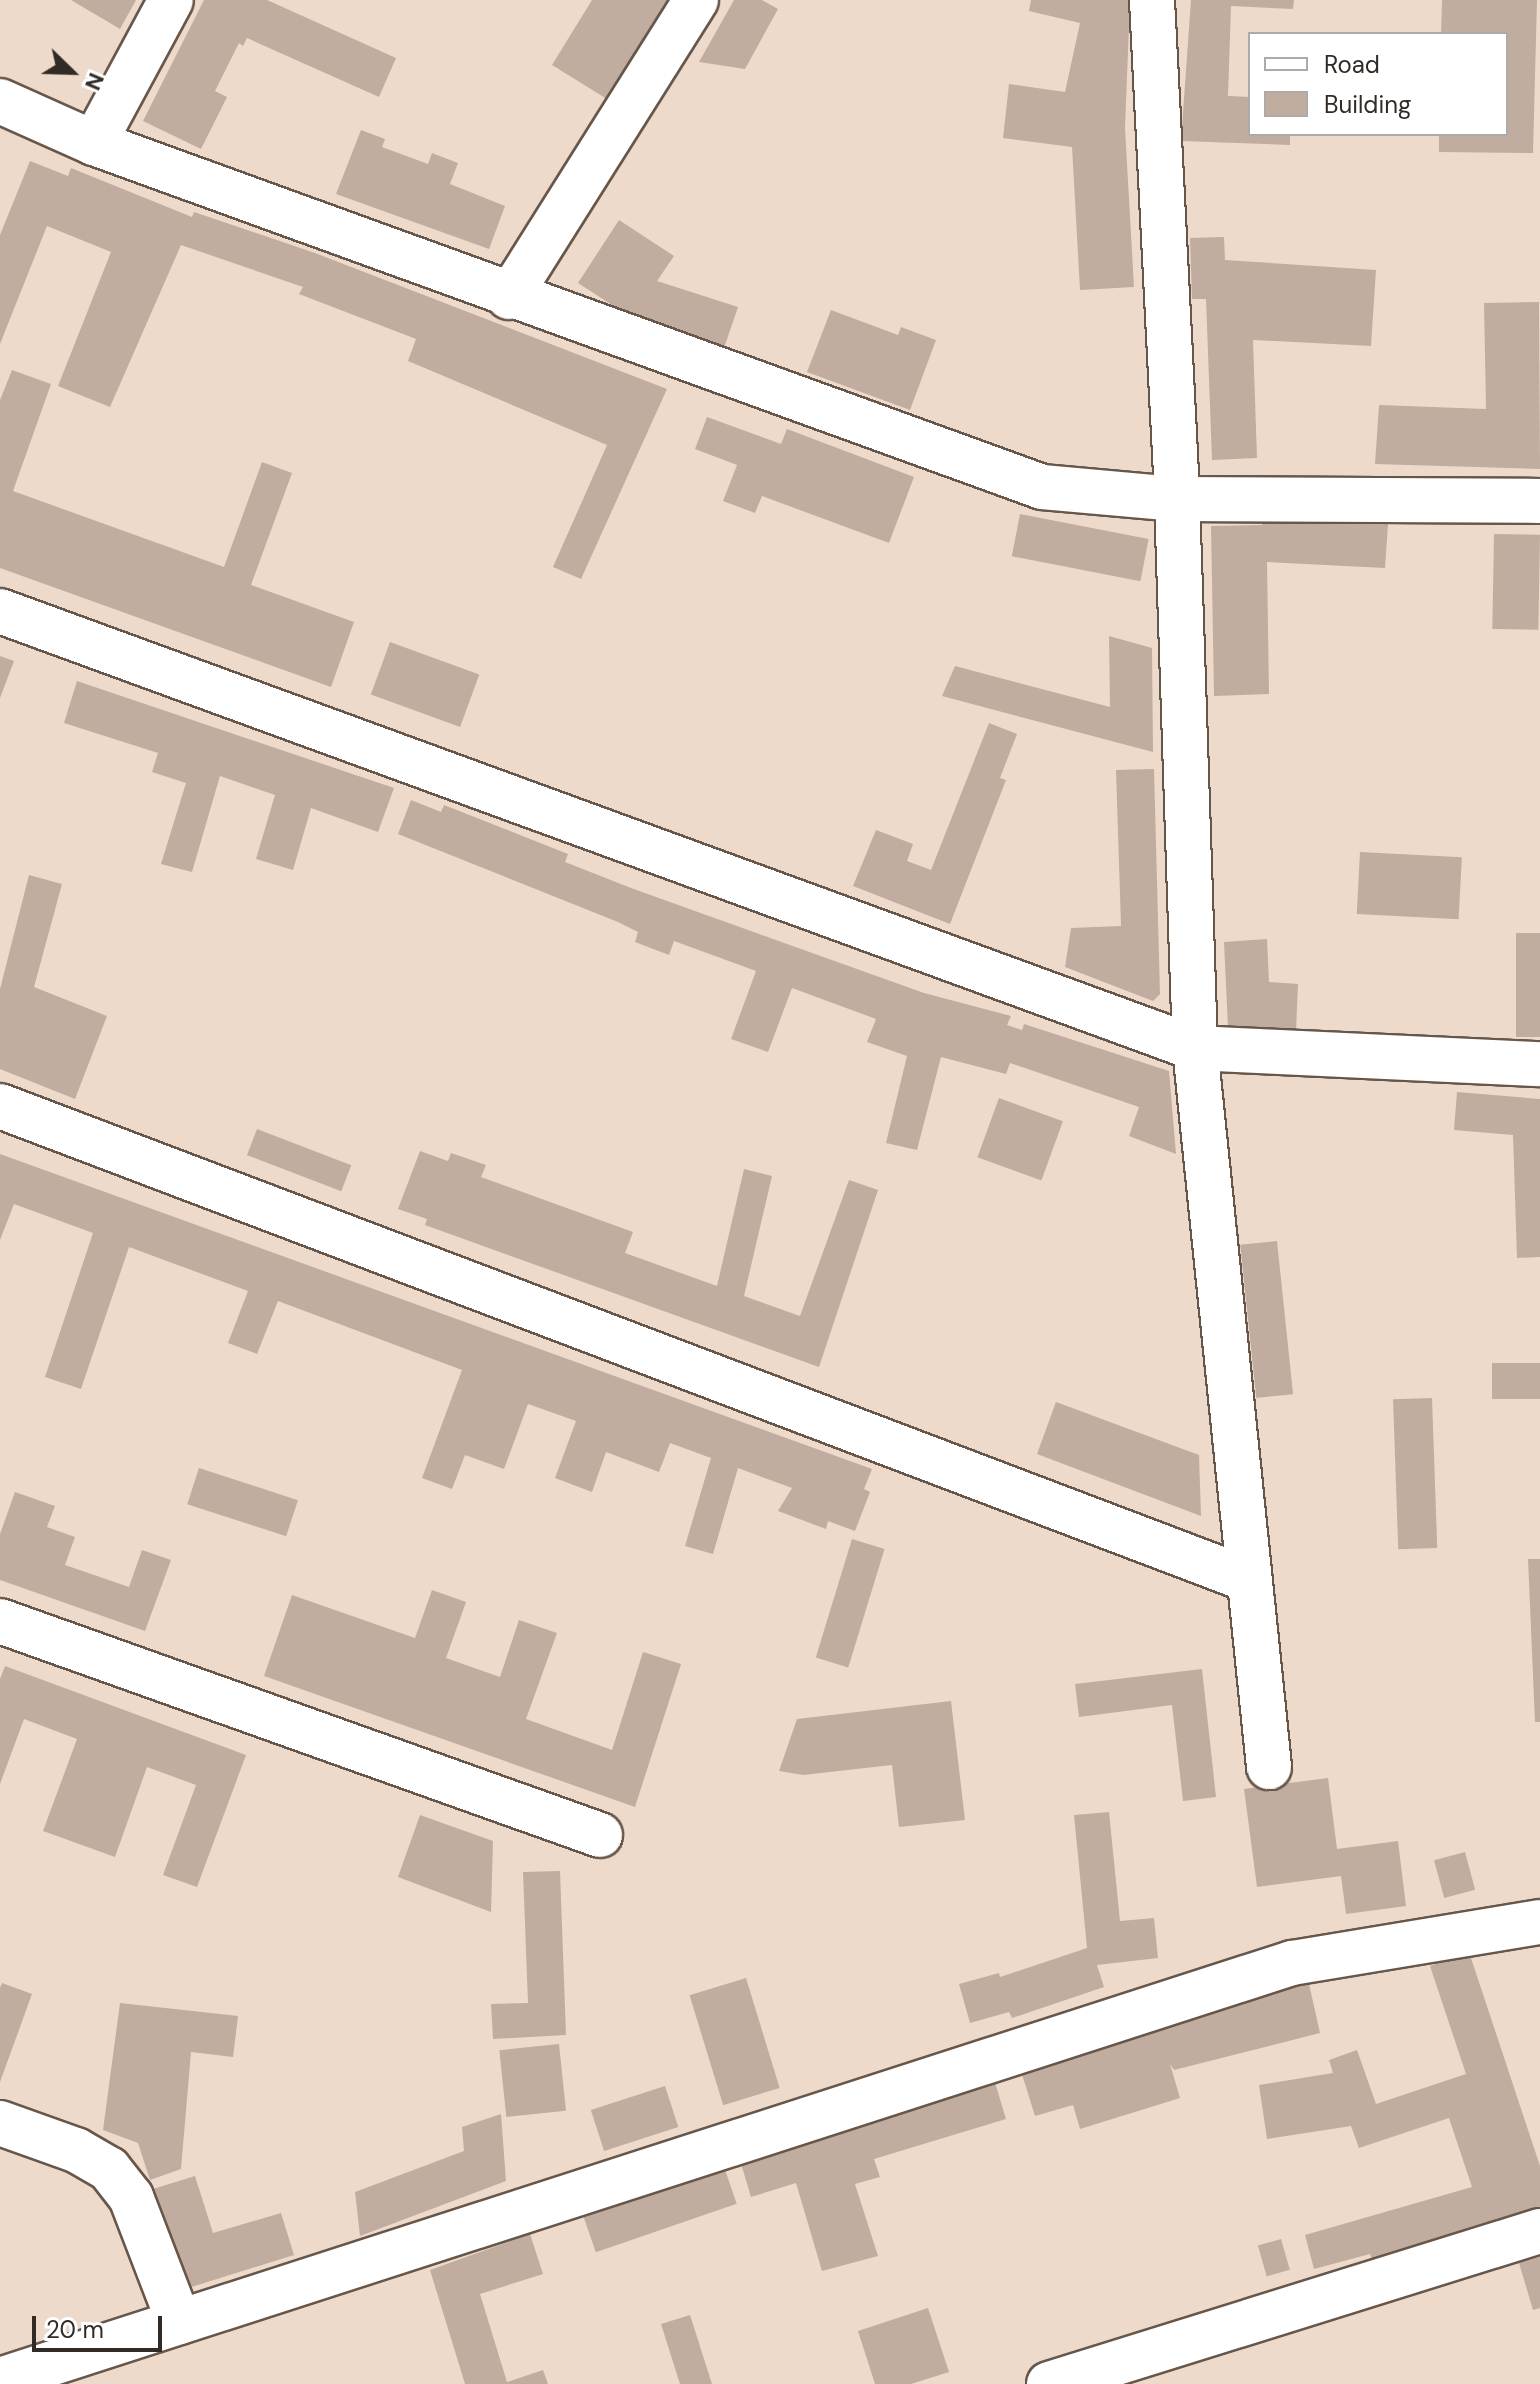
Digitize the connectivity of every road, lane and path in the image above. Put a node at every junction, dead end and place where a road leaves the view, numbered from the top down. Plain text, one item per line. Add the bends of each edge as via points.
1 (171, 0) edge
2 (696, 0) edge
3 (1152, 0) edge
4 (0, 101) edge
5 (94, 143) junction
6 (509, 297) junction
7 (1177, 499) junction
8 (1540, 501) edge
9 (0, 611) edge
10 (1195, 1048) junction
11 (1540, 1064) edge
12 (0, 1106) edge
13 (1249, 1580) junction
14 (0, 1621) edge
15 (1269, 1767) dead end
16 (600, 1835) dead end
17 (1537, 1934) edge
18 (0, 2123) edge
19 (1540, 2231) edge
20 (179, 2322) junction
21 (1168, 2367) edge
22 (0, 2380) edge
23 (1049, 2384) edge

1 - 5 lane
2 - 6 lane
3 - 7 lane
4 - 5 lane
5 - 6 lane
6 - 7 lane via 1042,487
7 - 8 lane
7 - 10 lane
9 - 10 lane
10 - 11 lane
10 - 13 lane
12 - 13 lane
13 - 15 lane
14 - 16 lane
17 - 20 lane via 1292,1963
18 - 20 lane via 76,2150 109,2169 131,2197
19 - 21 lane
20 - 22 lane
21 - 23 lane

